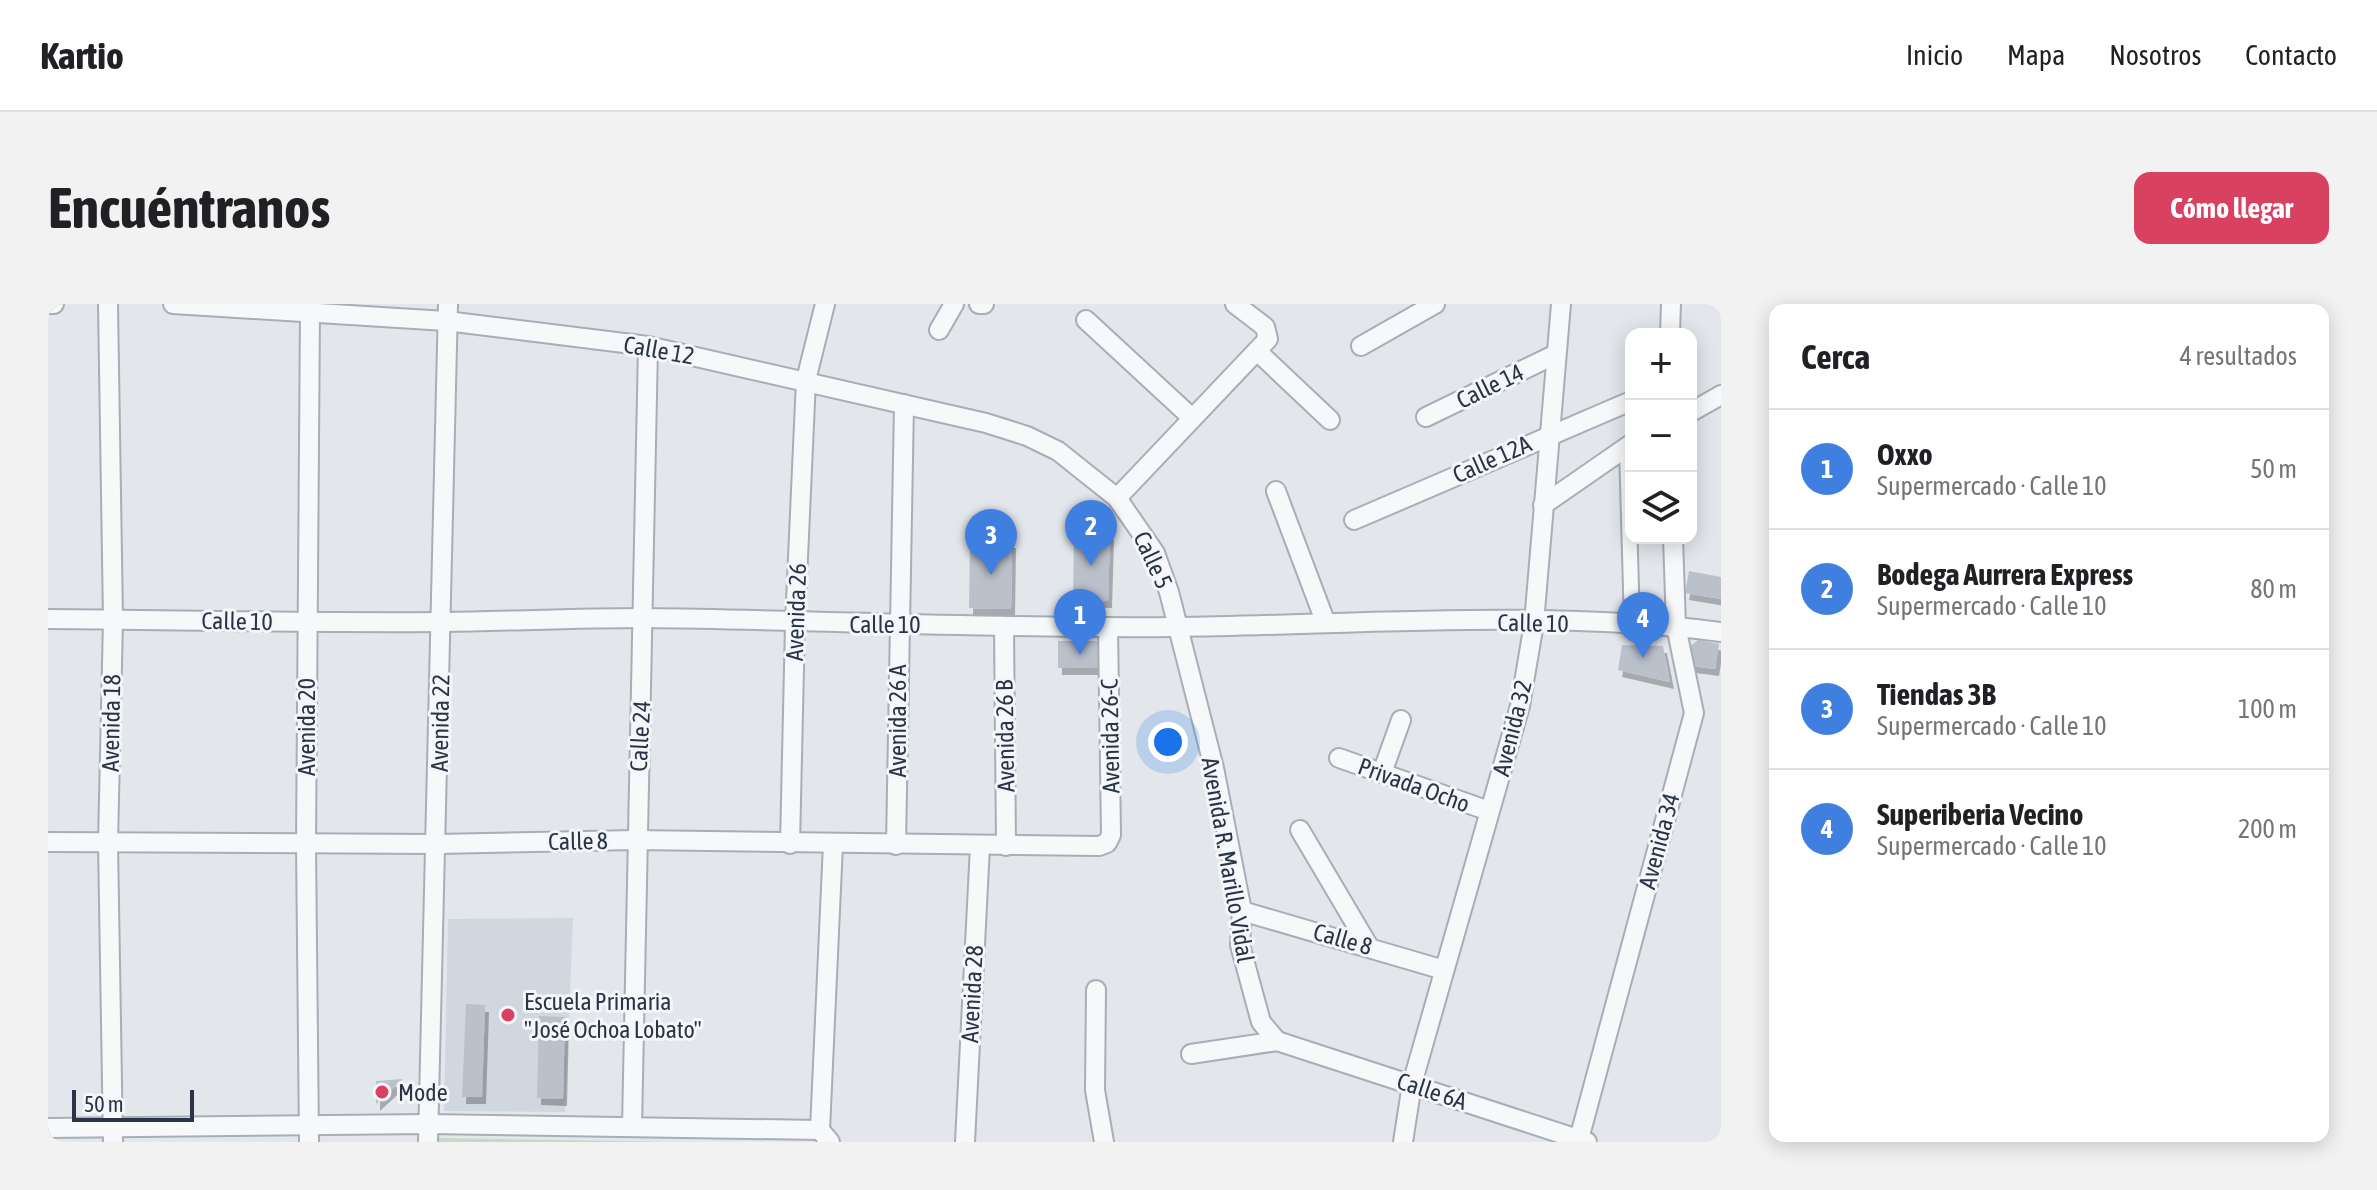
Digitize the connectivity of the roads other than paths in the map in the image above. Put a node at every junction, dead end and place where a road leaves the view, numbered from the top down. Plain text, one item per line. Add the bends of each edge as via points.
1 (48, 304) edge
2 (54, 304) edge
3 (108, 304) edge
4 (173, 304) edge
5 (825, 304) edge
6 (954, 304) edge
7 (1235, 304) edge
8 (1435, 304) edge
9 (1561, 304) edge
10 (1671, 304) edge
11 (310, 311) junction
12 (447, 313) edge
13 (1086, 320) dead end
14 (1670, 328) edge
15 (939, 330) dead end
16 (648, 346) junction
17 (1361, 346) dead end
18 (1257, 351) junction
19 (1554, 355) junction
20 (806, 380) junction
21 (1721, 395) edge
22 (1625, 403) edge
23 (904, 404) junction
24 (1697, 409) edge
25 (1191, 417) junction
26 (1426, 417) dead end
27 (1330, 420) dead end
28 (1549, 434) junction
29 (1625, 448) edge
30 (1629, 472) edge
31 (1276, 491) dead end
32 (1117, 498) junction
33 (1543, 505) junction
34 (1354, 520) dead end
35 (1673, 544) edge
36 (645, 618) junction
37 (48, 619) edge
38 (113, 620) junction
39 (1325, 621) junction
40 (307, 622) junction
41 (443, 622) junction
42 (897, 623) junction
43 (1534, 623) junction
44 (795, 624) junction
45 (1632, 624) junction
46 (1004, 626) junction
47 (1676, 626) junction
48 (1108, 627) junction
49 (1176, 627) junction
50 (1721, 632) edge
51 (1401, 720) dead end
52 (1339, 758) dead end
53 (1382, 773) junction
54 (1489, 811) junction
55 (1300, 830) dead end
56 (635, 840) junction
57 (48, 842) edge
58 (108, 843) junction
59 (1107, 843) joint
60 (306, 844) junction
61 (437, 844) junction
62 (790, 844) junction
63 (833, 844) junction
64 (896, 845) junction
65 (980, 846) junction
66 (1006, 846) junction
67 (1242, 911) junction
68 (1368, 945) junction
69 (1444, 970) junction
70 (1096, 990) dead end
71 (1277, 1041) junction
72 (1191, 1054) dead end
73 (1412, 1084) junction
74 (632, 1127) junction
75 (48, 1128) edge
76 (428, 1133) edge
77 (310, 1134) edge
78 (113, 1135) edge
79 (825, 1136) edge
80 (1583, 1140) edge
81 (965, 1142) edge
82 (1104, 1142) edge
83 (1403, 1142) edge

1 - 2 street
3 - 38 street, Avenida 18
4 - 11 street, Calle 12
5 - 20 street, Avenida 26
6 - 15 street
7 - 18 street via 1269,332
8 - 17 street
9 - 19 street, Avenida 32
10 - 14 street
11 - 12 street, Calle 12
11 - 40 street, Avenida 20
12 - 16 street, Calle 12
12 - 41 street, Avenida 22
13 - 25 street
16 - 20 street, Calle 12
16 - 36 street, Calle 24
18 - 25 street
18 - 27 street
19 - 26 street, Calle 14
19 - 28 street, Avenida 32
20 - 23 street, Calle 12
20 - 44 street, Avenida 26
21 - 24 street
22 - 28 street, Calle 12A
23 - 32 street, Calle 12 via 1027,436 1058,451
23 - 42 street, Avenida 26 A
25 - 32 street
28 - 33 street, Avenida 32
28 - 34 street, Calle 12A
29 - 33 street
30 - 45 street
31 - 39 street
32 - 49 street, Calle 5 via 1155,553
33 - 43 street, Avenida 32
35 - 47 street, Avenida 34
36 - 41 street, Calle 10
36 - 44 street, Calle 10
36 - 56 street, Calle 24
37 - 38 street, Calle 10
38 - 40 street, Calle 10
38 - 58 street, Avenida 18
39 - 43 street, Calle 10
39 - 49 street, Calle 10
40 - 41 street, Calle 10
40 - 60 street, Avenida 20
41 - 61 street, Avenida 22
42 - 44 street, Calle 10
42 - 46 street, Calle 10
42 - 64 street, Avenida 26 A
43 - 45 street, Calle 10
43 - 54 street, Avenida 32 via 1520,706
44 - 62 street, Avenida 26
45 - 47 street, Calle 10
46 - 48 street, Calle 10
46 - 66 street, Avenida 26 B
47 - 50 street, Calle 10
47 - 80 street, Avenida 34 via 1694,713
48 - 49 street, Calle 10
48 - 59 street, Avenida 26-C
49 - 67 street, Avenida R. Marillo Vidal via 1214,768
51 - 53 street
52 - 53 street, Privada Ocho
53 - 54 street, Privada Ocho
54 - 69 street, Avenida 32
55 - 68 street
56 - 61 street, Calle 8
56 - 62 street, Calle 8
56 - 74 street, Calle 24
57 - 58 street, Calle 8
58 - 60 street, Calle 8
58 - 78 street, Avenida 18
59 - 66 street, Calle 8
60 - 61 street, Calle 8
60 - 77 street, Avenida 20
61 - 76 street, Avenida 22
62 - 63 street, Calle 8
63 - 64 street, Calle 8
63 - 79 street
64 - 65 street, Calle 8
65 - 66 street, Calle 8
65 - 81 street, Avenida 28
67 - 68 street, Calle 8
67 - 71 street, Avenida R. Marillo Vidal via 1240,945 1261,1022
68 - 69 street, Calle 8
69 - 73 street, Avenida 32
70 - 82 street via 1095,1090
71 - 72 street
71 - 73 street, Calle 6A
73 - 80 street, Calle 6A
73 - 83 street, Avenida 32
74 - 76 street
74 - 79 street
75 - 78 street
76 - 77 street
77 - 78 street

